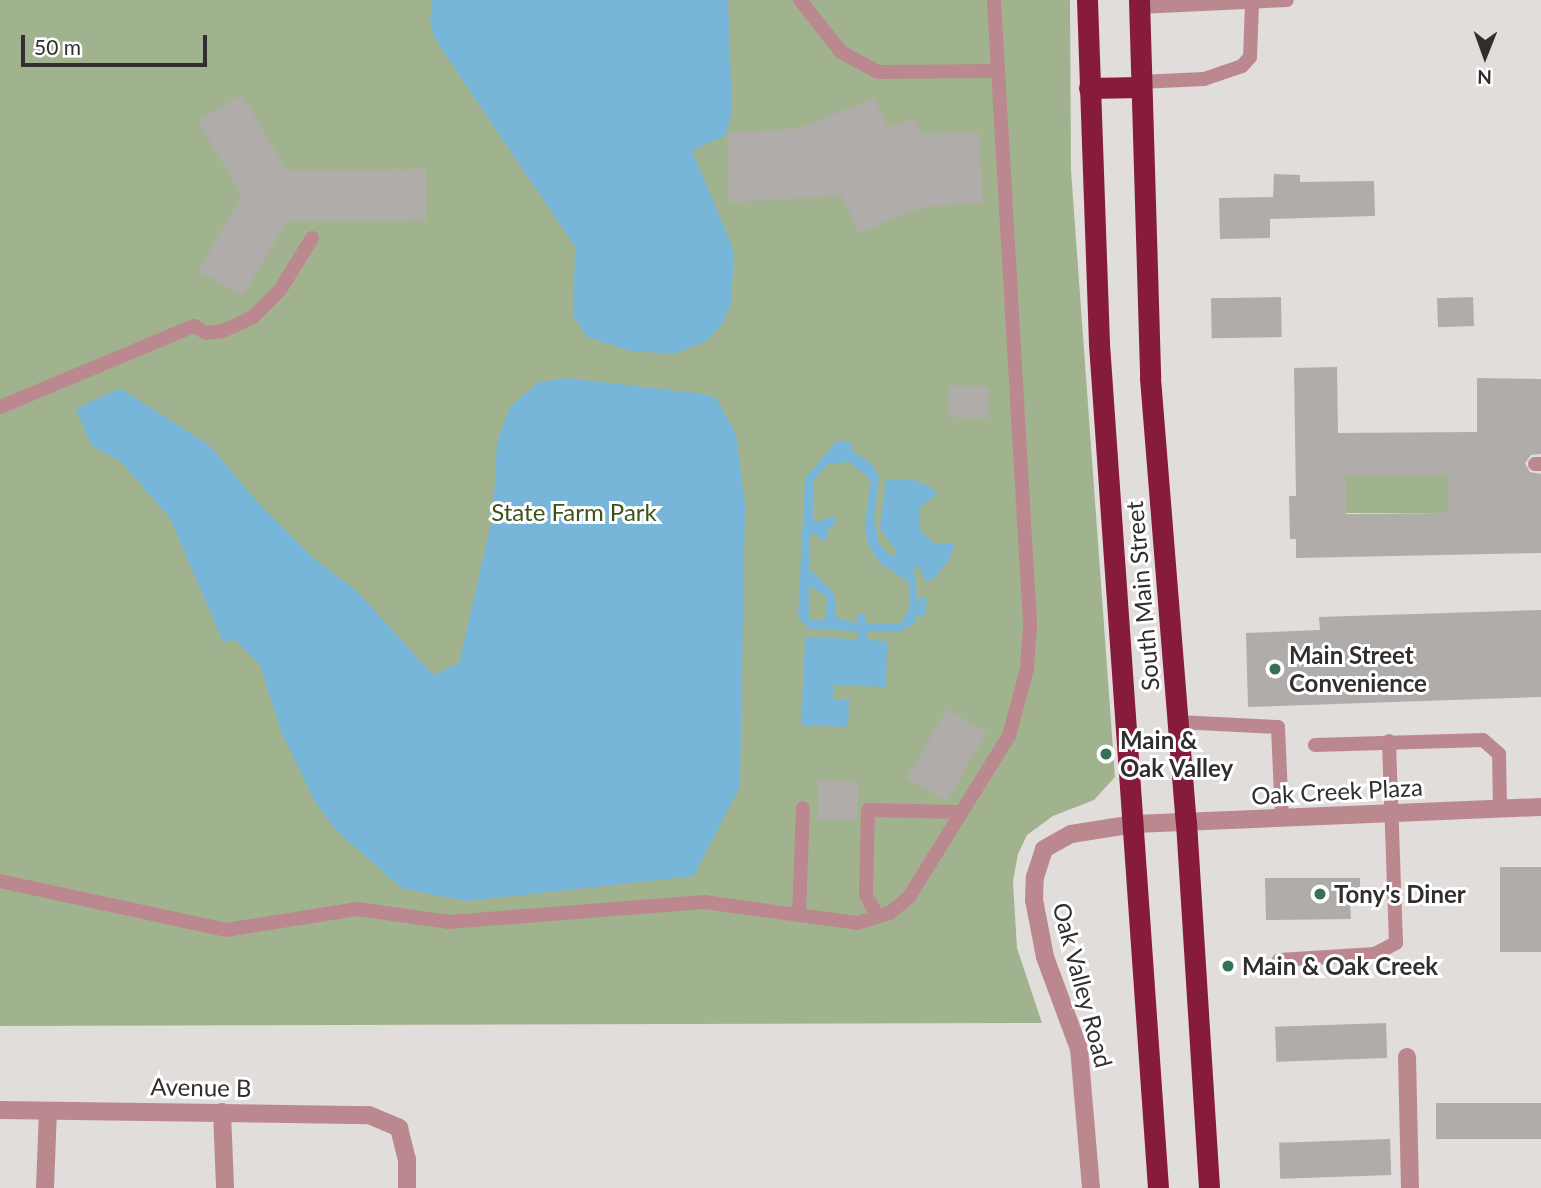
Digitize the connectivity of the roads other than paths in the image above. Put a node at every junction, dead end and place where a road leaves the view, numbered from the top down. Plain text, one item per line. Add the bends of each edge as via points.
1 (800, 0) edge
2 (994, 0) edge
3 (1087, 0) edge
4 (1287, 0) edge
5 (1182, 3) edge
6 (1139, 4) edge
7 (1252, 4) junction
8 (998, 71) junction
9 (1140, 84) junction
10 (1089, 88) junction
11 (312, 238) dead end
12 (0, 407) edge
13 (1178, 722) junction
14 (1389, 741) junction
15 (1315, 745) dead end
16 (1541, 807) edge
17 (803, 808) dead end
18 (1500, 808) junction
19 (959, 812) junction
20 (1391, 813) junction
21 (1282, 818) junction
22 (1186, 822) junction
23 (1134, 824) junction
24 (0, 881) edge
25 (799, 915) junction
26 (878, 916) junction
27 (1279, 960) dead end
28 (1407, 1057) dead end
29 (0, 1110) edge
30 (47, 1111) junction
31 (222, 1112) junction
32 (45, 1188) edge
33 (225, 1188) edge
34 (407, 1188) edge
35 (1091, 1188) edge
36 (1158, 1188) edge
37 (1209, 1188) edge
38 (1410, 1188) edge

1 - 8 lane via 822,34 862,66 910,75
2 - 8 lane
3 - 10 highway, South Main Street
4 - 7 lane
5 - 6 lane
5 - 7 lane
6 - 9 highway, South Main Street
7 - 9 lane via 1250,57 1242,66 1203,79
8 - 19 lane via 1030,625 1027,669 1009,736
9 - 10 highway
9 - 13 highway, South Main Street via 1150,377
10 - 23 highway, South Main Street via 1104,423
11 - 12 lane via 279,290 253,317 214,332 194,326
13 - 21 lane via 1278,727
13 - 22 highway, South Main Street
14 - 15 lane
14 - 18 lane via 1474,738 1492,744 1499,754
14 - 20 lane
16 - 18 street, Oak Creek Plaza
17 - 25 lane
18 - 20 street, Oak Creek Plaza
19 - 26 lane via 909,897
19 - 26 lane via 868,810 866,895
20 - 21 street, Oak Creek Plaza
20 - 27 lane via 1396,943 1375,954
21 - 22 street, Oak Creek Plaza
22 - 23 street, Oak Creek Plaza
22 - 37 highway, South Main Street
23 - 35 street, Oak Valley Road via 1060,837 1044,849 1035,877 1034,900 1045,957 1079,1049
23 - 36 highway, South Main Street
24 - 25 lane via 226,930 356,909 450,922 704,902
25 - 26 lane via 857,923
28 - 38 street
29 - 30 street, Avenue B
30 - 31 street, Avenue B
30 - 32 street
31 - 33 street
31 - 34 street, Avenue B via 351,1113 382,1118 398,1128 407,1159

